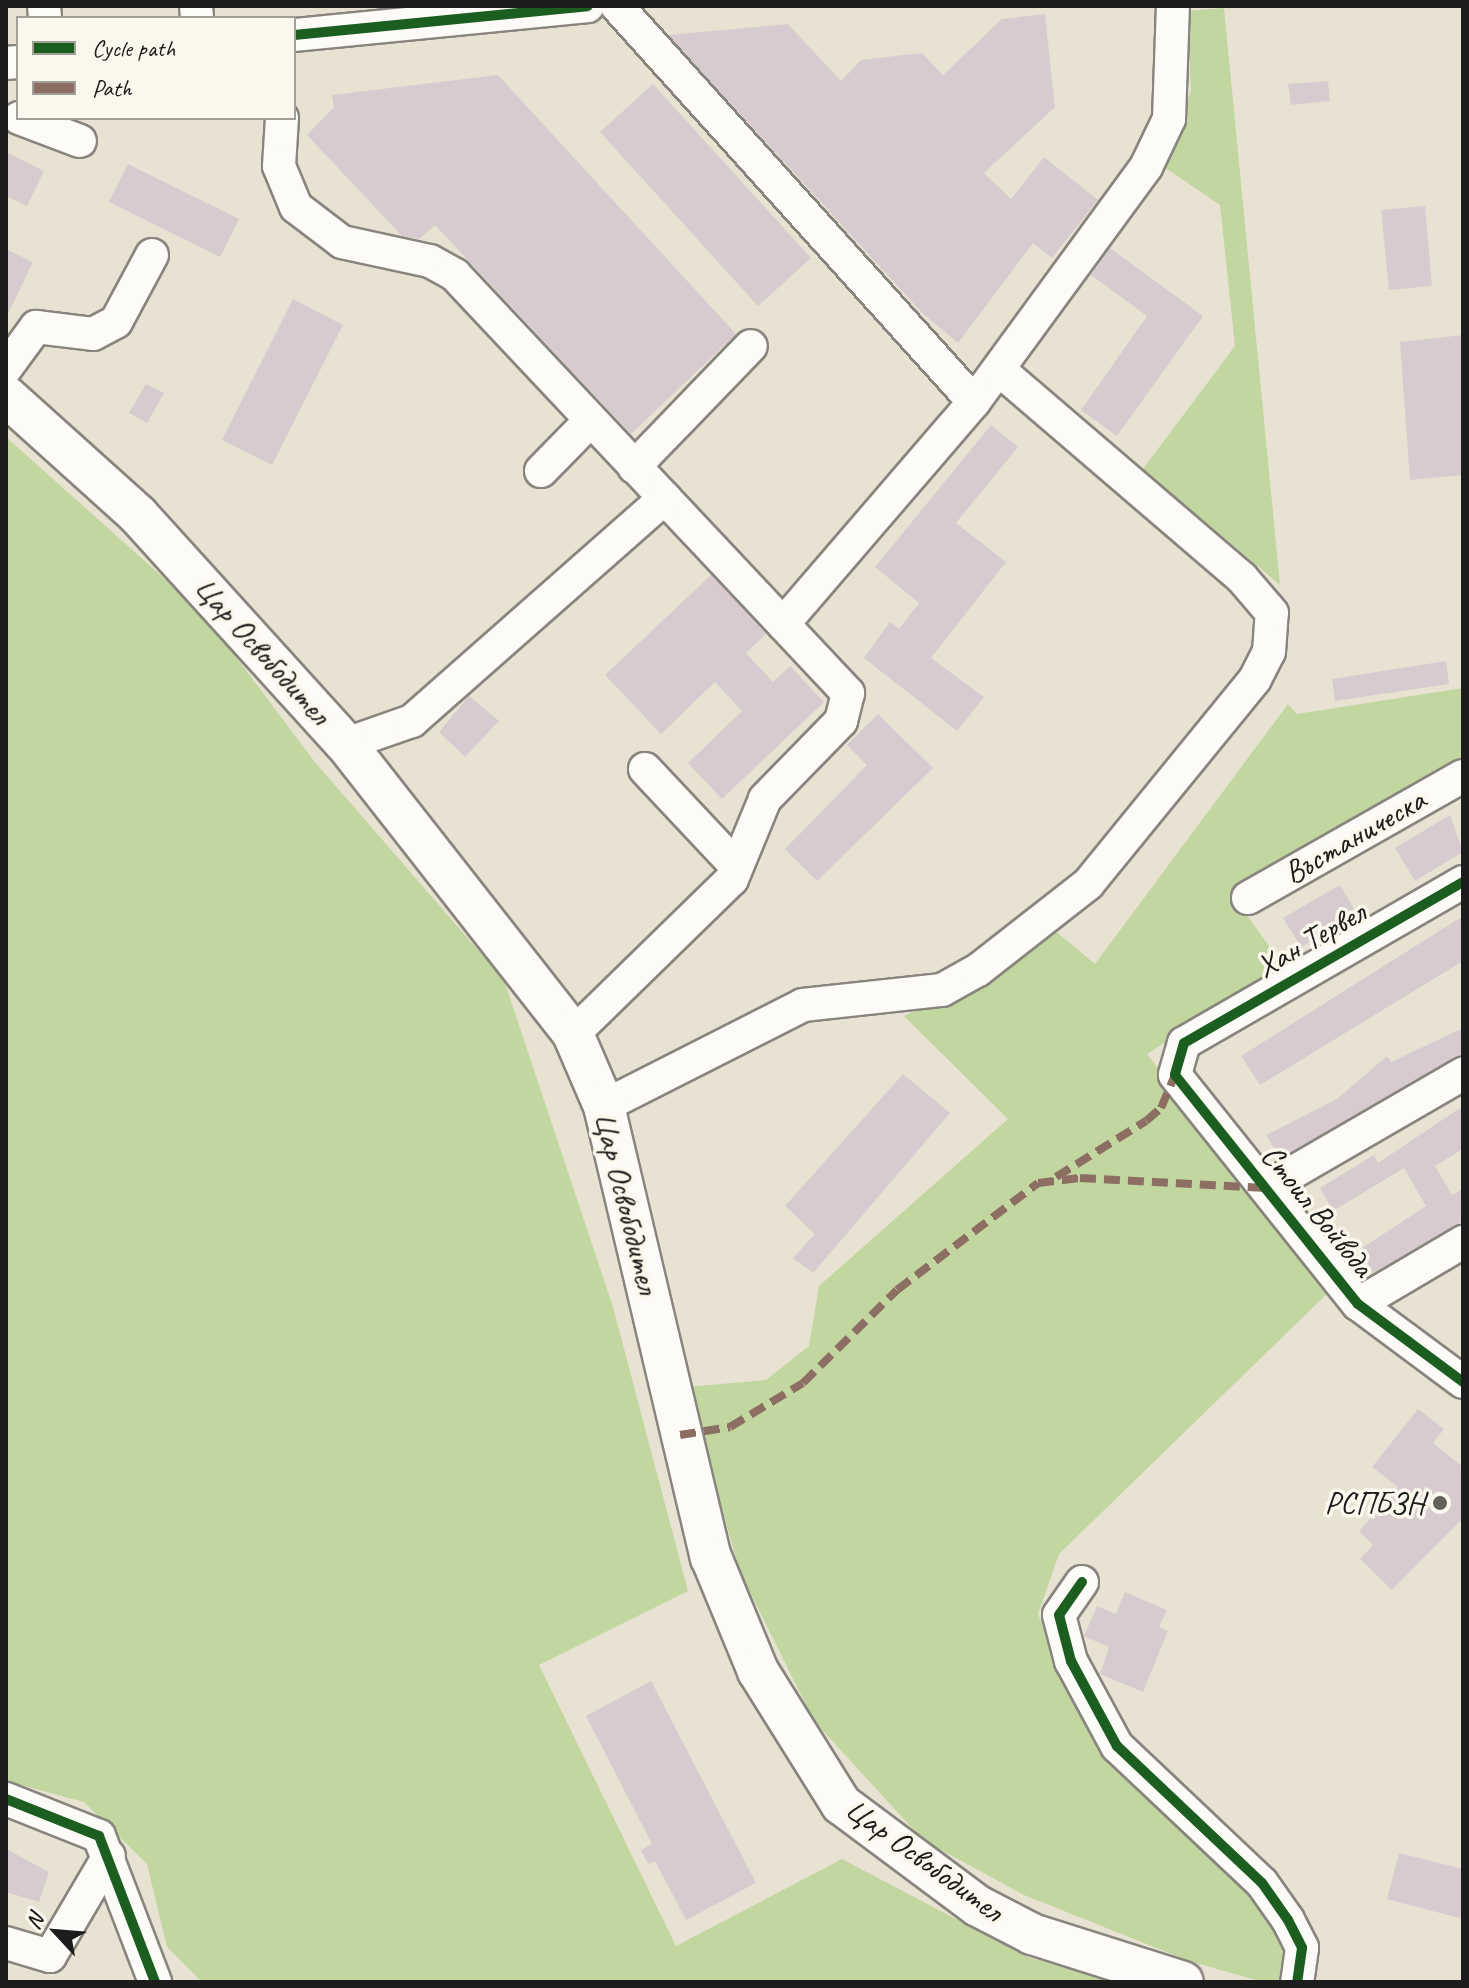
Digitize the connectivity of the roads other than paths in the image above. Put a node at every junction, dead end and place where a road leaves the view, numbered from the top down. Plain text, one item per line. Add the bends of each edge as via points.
1 (588, 6) edge
2 (617, 6) edge
3 (1173, 6) edge
4 (335, 20) edge
5 (296, 34) edge
6 (6, 91) edge
7 (16, 114) edge
8 (23, 120) edge
9 (282, 120) edge
10 (80, 141) dead end
11 (152, 255) dead end
12 (751, 346) dead end
13 (6, 368) edge
14 (1002, 372) junction
15 (6, 396) edge
16 (974, 402) junction
17 (590, 421) junction
18 (634, 467) junction
19 (541, 471) dead end
20 (665, 498) junction
21 (783, 624) junction
22 (346, 744) junction
23 (645, 769) dead end
24 (1463, 776) edge
25 (735, 865) junction
26 (1463, 882) edge
27 (1248, 898) dead end
28 (573, 1034) junction
29 (1184, 1043) joint
30 (1463, 1074) edge
31 (604, 1106) junction
32 (1266, 1188) junction
33 (1458, 1253) edge
34 (1358, 1304) junction
35 (1463, 1382) edge
36 (1082, 1582) dead end
37 (6, 1799) edge
38 (109, 1856) junction
39 (6, 1943) edge
40 (155, 1982) edge
41 (1183, 1982) edge
42 (1297, 1982) edge

1 - 4 street
2 - 16 street
3 - 14 street via 1169,119 1146,167
4 - 5 street
6 - 7 street
8 - 10 street
9 - 17 street via 279,166 296,207 342,242 430,261 455,275
11 - 13 street via 116,322 93,334 36,327
12 - 18 street
14 - 16 street
14 - 31 street via 1242,578 1272,613 1269,652 1255,679 1088,884 978,970 942,990 803,1005
15 - 22 main road, Цар Освободител via 138,515
16 - 21 street
17 - 18 street
17 - 19 street
18 - 20 street
20 - 21 street
20 - 22 street via 412,721
21 - 25 street via 848,693 841,721 765,799
22 - 28 main road, Цар Освободител
23 - 25 street
24 - 27 street, Въстаническа
25 - 28 street via 732,879
26 - 29 street, Хан Тервел
28 - 31 main road, Цар Освободител
29 - 32 street, Стоил Войвода via 1175,1075
30 - 32 street
31 - 41 main road, Цар Освободител via 711,1557 758,1671 841,1804 1019,1927
32 - 34 street, Стоил Войвода
33 - 34 street
34 - 35 street, Стоил Войвода
36 - 42 street via 1059,1615 1084,1685 1117,1746 1262,1883 1302,1948
37 - 38 street via 76,1822 99,1836
38 - 39 street via 50,1956
38 - 40 street

